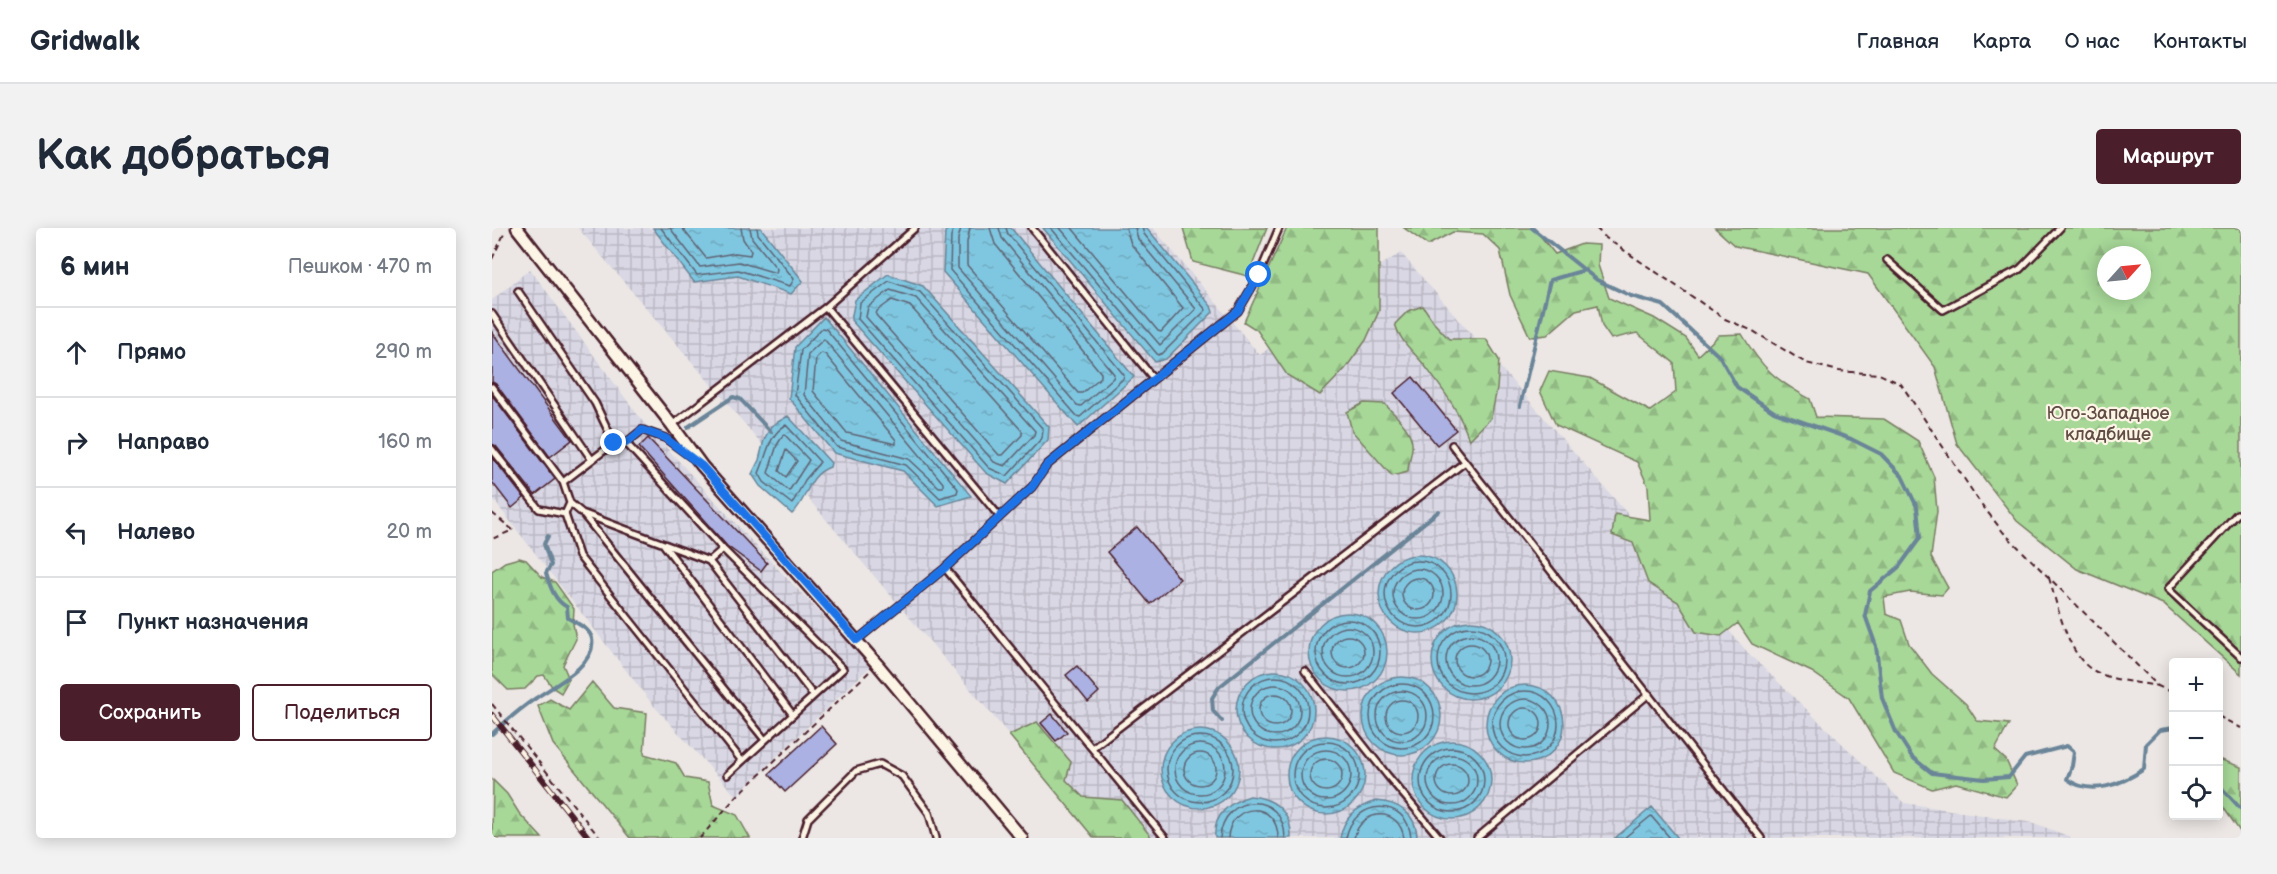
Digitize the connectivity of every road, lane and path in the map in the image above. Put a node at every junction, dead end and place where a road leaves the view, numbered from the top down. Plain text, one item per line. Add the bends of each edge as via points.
1 (507, 228) edge
2 (517, 228) edge
3 (915, 228) edge
4 (1032, 228) edge
5 (1279, 228) edge
6 (1596, 228) edge
7 (2060, 228) edge
8 (492, 259) edge
9 (1887, 260) dead end
10 (518, 291) dead end
11 (826, 307) junction
12 (492, 314) edge
13 (1153, 378) junction
14 (492, 387) edge
15 (672, 424) junction
16 (614, 443) junction
17 (626, 443) junction
18 (1452, 445) dead end
19 (492, 449) edge
20 (592, 460) junction
21 (1466, 462) junction
22 (702, 466) junction
23 (563, 482) junction
24 (570, 503) junction
25 (492, 513) edge
26 (582, 513) junction
27 (566, 514) junction
28 (2237, 514) dead end
29 (999, 516) junction
30 (492, 539) edge
31 (664, 545) junction
32 (723, 549) junction
33 (709, 561) junction
34 (945, 568) junction
35 (2049, 577) junction
36 (857, 640) junction
37 (2241, 657) edge
38 (877, 664) junction
39 (1305, 670) dead end
40 (2158, 686) junction
41 (2169, 691) edge
42 (1649, 694) junction
43 (813, 695) junction
44 (492, 704) edge
45 (793, 715) junction
46 (2223, 719) edge
47 (2241, 728) edge
48 (765, 740) junction
49 (1092, 748) junction
50 (742, 761) junction
51 (727, 775) dead end
52 (600, 838) edge
53 (700, 838) edge
54 (802, 838) edge
55 (936, 838) edge
56 (1022, 838) edge
57 (1165, 838) edge
58 (1440, 838) edge
59 (1477, 838) edge
60 (1761, 838) edge

1 - 8 path
2 - 15 street
3 - 11 lane
4 - 13 lane
5 - 13 lane via 1238,311
6 - 35 path via 1725,319 1806,363 1879,374 1900,384 1979,501 2003,532
7 - 9 lane via 2020,269 1943,310
10 - 16 lane via 595,403
11 - 15 lane
11 - 29 lane
12 - 20 lane
13 - 29 lane via 1047,465 1032,487
14 - 23 lane
15 - 22 street
16 - 17 lane
16 - 20 lane
17 - 22 lane via 642,430 665,438
17 - 32 lane
18 - 21 lane
19 - 27 lane via 539,509
20 - 23 lane
21 - 42 lane
21 - 49 lane
22 - 36 street
23 - 24 lane
24 - 26 lane
24 - 27 lane
25 - 30 path via 513,530
26 - 31 lane
26 - 48 lane
27 - 50 lane via 579,556
28 - 37 lane via 2168,589
29 - 34 lane
31 - 33 lane
31 - 45 lane
32 - 33 lane
32 - 43 lane via 843,669
33 - 43 lane
34 - 36 lane
34 - 49 lane
35 - 40 path
35 - 40 path via 2075,651 2089,668 2107,676
36 - 38 street
38 - 53 path via 736,797
38 - 56 street
39 - 58 lane
40 - 41 path
42 - 59 lane
42 - 60 lane
43 - 45 lane
44 - 52 path
45 - 48 lane
46 - 47 path
48 - 50 lane
49 - 57 lane
50 - 51 lane
54 - 55 lane via 808,819 856,771 880,764 902,776 929,813

